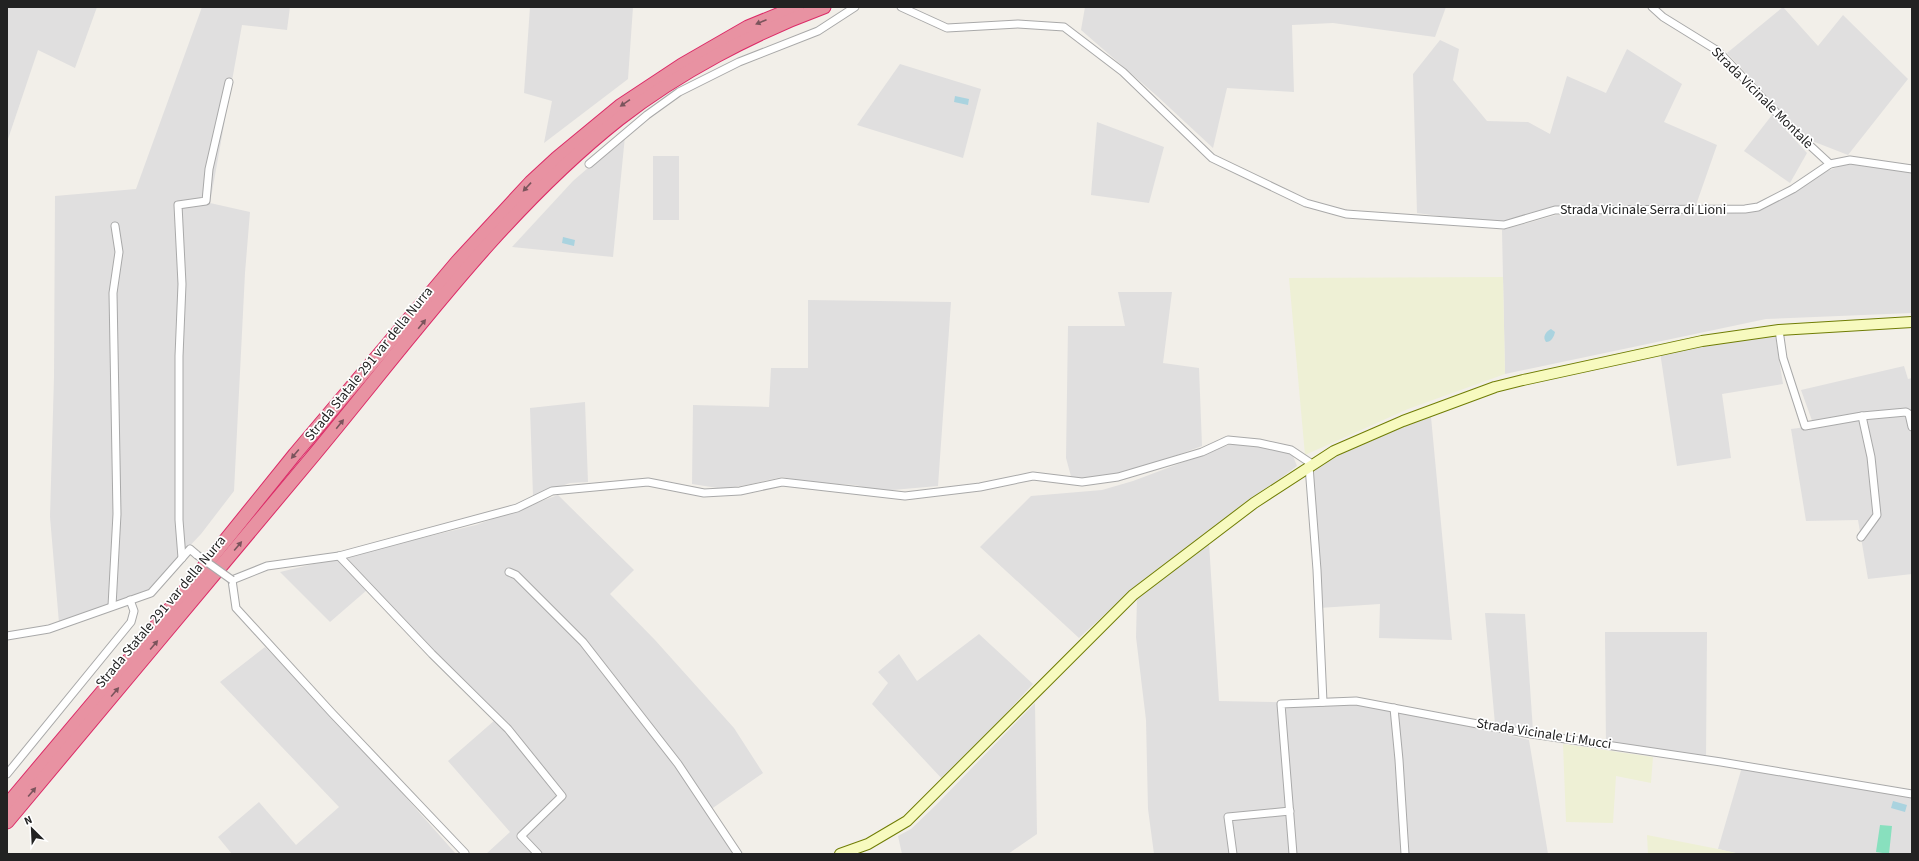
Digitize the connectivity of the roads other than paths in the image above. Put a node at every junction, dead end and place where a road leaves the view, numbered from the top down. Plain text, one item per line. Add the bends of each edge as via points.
1 (797, 7) edge
2 (824, 7) edge
3 (855, 7) edge
4 (901, 7) edge
5 (1652, 7) edge
6 (229, 82) dead end
7 (589, 164) dead end
8 (1830, 164) junction
9 (1912, 169) edge
10 (115, 226) dead end
11 (1912, 322) edge
12 (1779, 330) junction
13 (1862, 416) junction
14 (1912, 426) edge
15 (1310, 465) junction
16 (1861, 537) dead end
17 (340, 556) junction
18 (182, 558) junction
19 (509, 572) dead end
20 (232, 580) junction
21 (130, 600) junction
22 (112, 606) junction
23 (7, 636) edge
24 (1323, 702) junction
25 (1394, 708) junction
26 (7, 774) edge
27 (1912, 794) edge
28 (7, 805) edge
29 (1290, 811) junction
30 (7, 822) edge
31 (465, 853) dead end
32 (538, 854) edge
33 (738, 854) edge
34 (840, 854) edge
35 (1233, 854) edge
36 (1293, 854) edge
37 (1405, 854) edge

1 -> 28 highway, Strada Statale 291 var della Nurra via 748,27 676,69 620,106 531,182 457,262 295,454 124,666
30 -> 2 highway, Strada Statale 291 var della Nurra via 467,270 525,204 619,119 653,95 747,40
3 - 7 street via 818,31 738,62 679,92
4 - 8 street, Strada Vicinale Serra di Lioni via 947,28 1018,24 1064,27 1123,72 1212,158 1306,203 1346,214 1504,225 1555,210 1745,209 1758,207
5 - 8 street, Strada Vicinale Montalè via 1718,51 1790,127
6 - 18 street via 209,169 206,201 178,205 182,284 179,520
8 - 9 street, Strada Vicinale Serra di Lioni via 1850,160
10 - 22 street via 119,252 113,293 117,514
11 - 12 street
12 - 13 street via 1783,358 1805,426
12 - 15 street via 1702,341 1495,387 1403,421 1334,451
13 - 14 street via 1907,412
13 - 16 street via 1871,457 1877,516
15 - 17 street via 1291,450 1228,440 1202,452 1118,477 1082,482 1033,476 980,487 905,496 782,482 740,491 704,493 648,482 552,491 517,508
15 - 24 street
15 - 34 street via 1254,503 1133,595 907,821 868,844
17 - 20 street via 266,566
17 - 32 street via 432,654 508,729 562,796 521,836
18 - 20 street, bridge via 190,549
18 - 21 street via 151,593
19 - 33 street via 516,575 583,642 678,764
20 - 31 street via 236,608
21 - 22 street
21 - 26 street via 134,611 131,622
22 - 23 street via 49,629
24 - 25 street, Strada Vicinale Li Mucci via 1356,701
24 - 29 street, Strada Vicinale Li Mucci via 1281,704
25 - 27 street, Strada Vicinale Li Mucci via 1525,733
25 - 37 street via 1400,760
29 - 35 street via 1228,816
29 - 36 street, Strada Vicinale Li Mucci

